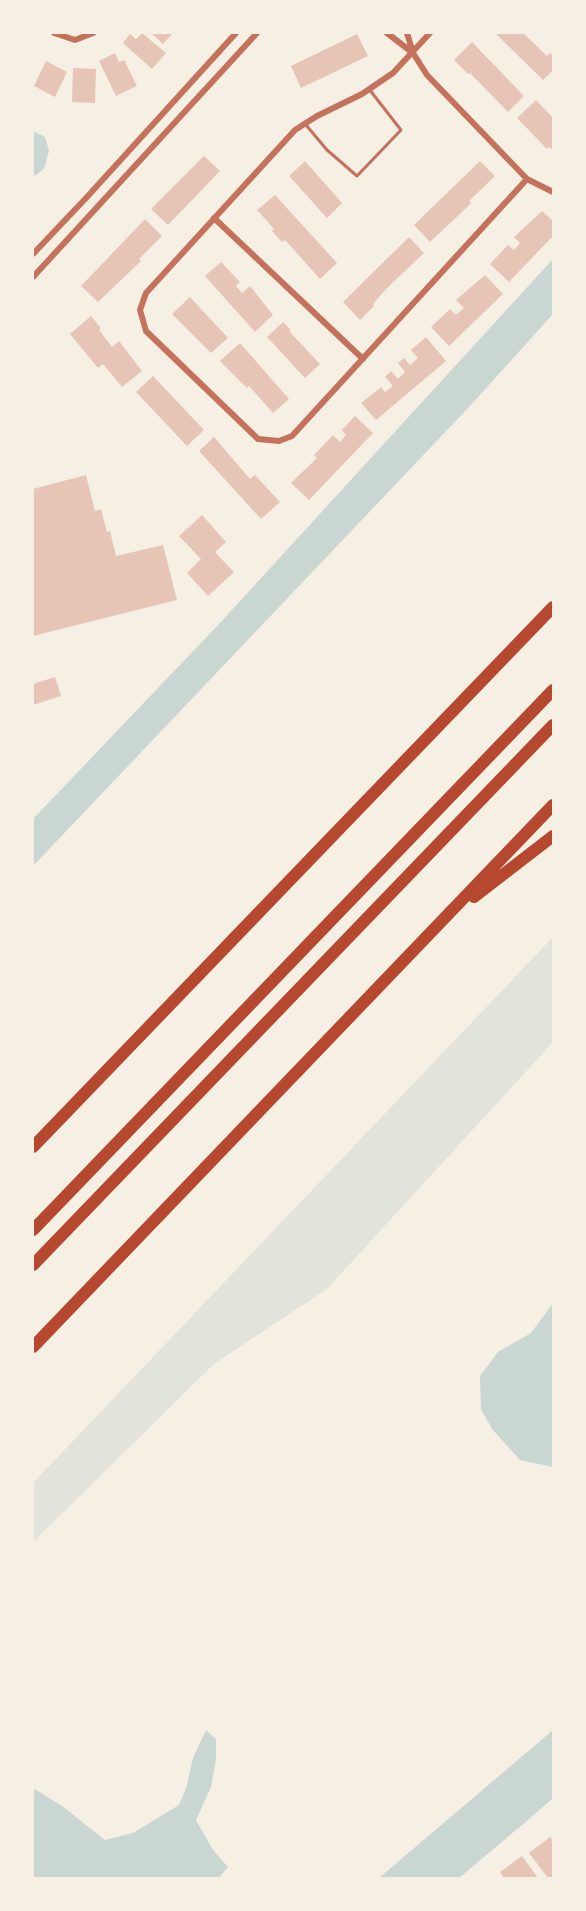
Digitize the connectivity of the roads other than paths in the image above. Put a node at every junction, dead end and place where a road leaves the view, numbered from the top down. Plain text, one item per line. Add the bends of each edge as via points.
1 (54, 33) edge
2 (93, 33) edge
3 (236, 33) edge
4 (257, 33) edge
5 (387, 33) edge
6 (407, 33) edge
7 (430, 33) edge
8 (413, 53) junction
9 (369, 89) junction
10 (305, 124) junction
11 (527, 179) junction
12 (553, 192) edge
13 (214, 218) junction
14 (33, 254) edge
15 (33, 277) edge
16 (363, 359) junction
17 (553, 607) edge
18 (553, 690) edge
19 (553, 725) edge
20 (553, 805) edge
21 (553, 836) edge
22 (442, 921) junction
23 (33, 1148) edge
24 (33, 1230) edge
25 (33, 1265) edge
26 (33, 1347) edge

1 - 2 street via 75,40
3 - 14 street
4 - 15 street
5 - 8 street
6 - 8 street
7 - 8 street
8 - 9 street
8 - 11 street via 427,75
9 - 10 street
9 - 10 lane via 401,130 357,176
10 - 13 street via 295,130
11 - 12 street
11 - 16 street
13 - 16 street
13 - 16 street via 146,293 140,310 146,331 258,439 279,441 292,435
17 - 23 highway
18 - 24 highway
19 - 25 highway
20 - 22 highway
21 - 22 highway
22 - 26 highway

